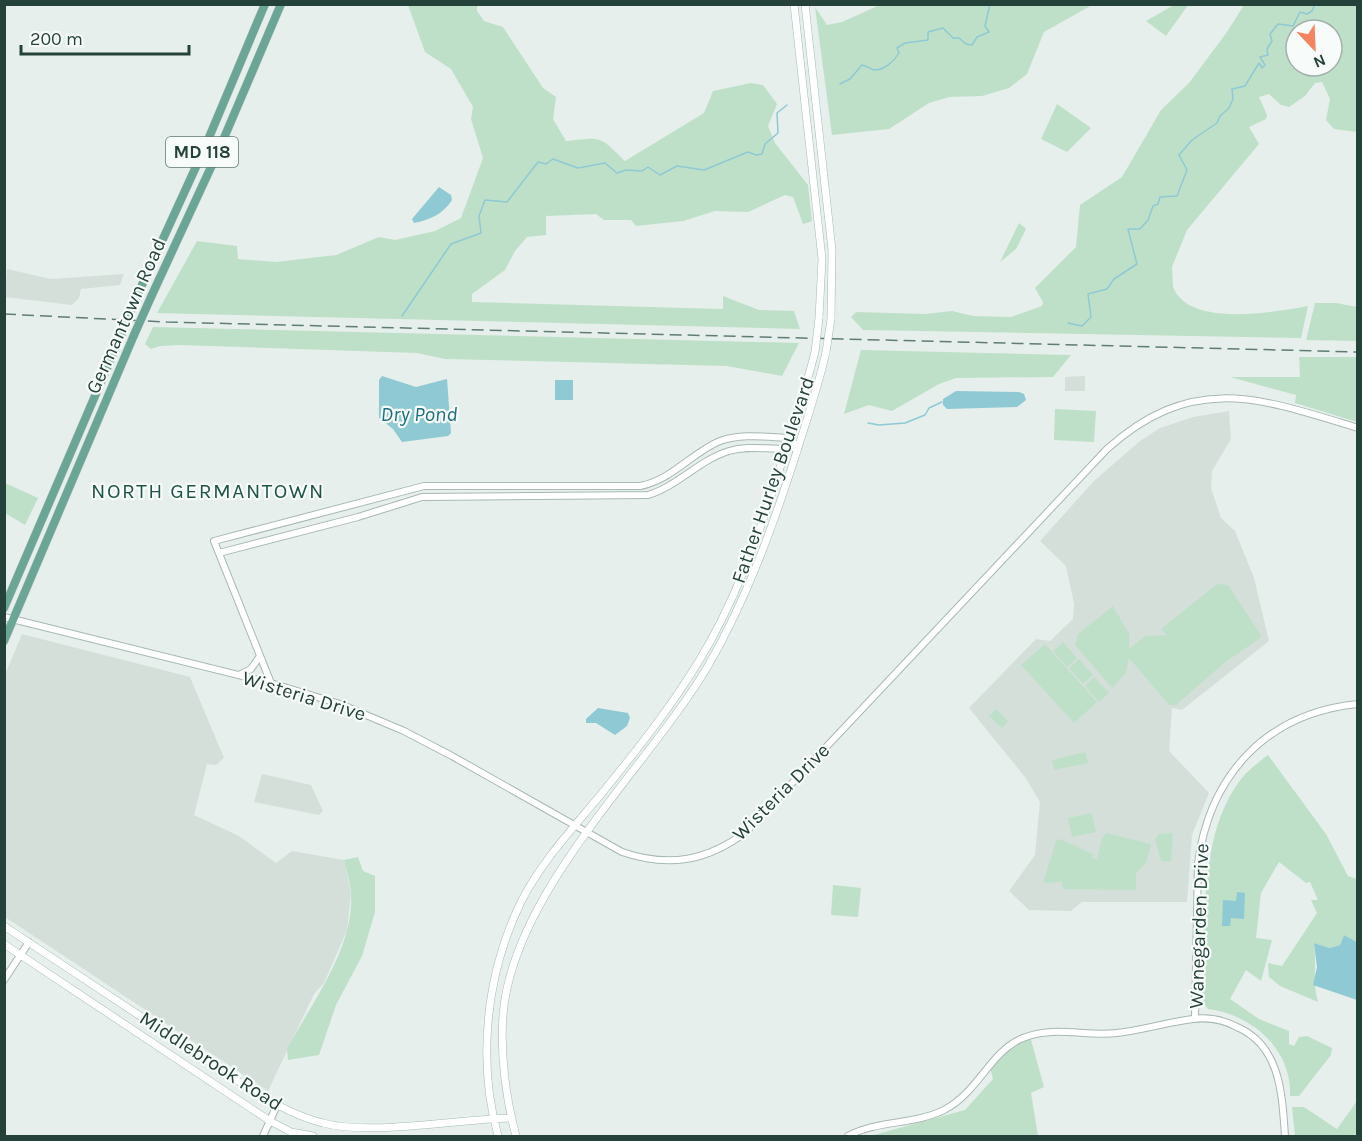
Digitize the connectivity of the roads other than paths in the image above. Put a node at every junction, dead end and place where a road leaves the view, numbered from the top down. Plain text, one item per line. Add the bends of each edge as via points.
1 (265, 4) edge
2 (281, 4) edge
3 (794, 4) edge
4 (805, 4) edge
5 (1358, 428) edge
6 (789, 438) junction
7 (798, 447) junction
8 (786, 450) junction
9 (219, 553) junction
10 (4, 608) edge
11 (4, 617) edge
12 (14, 620) junction
13 (4, 641) edge
14 (260, 656) junction
15 (236, 675) junction
16 (271, 683) junction
17 (1358, 704) edge
18 (575, 826) junction
19 (588, 833) junction
20 (4, 926) edge
21 (29, 942) junction
22 (4, 944) edge
23 (21, 955) junction
24 (4, 981) edge
25 (1195, 1018) junction
26 (277, 1105) junction
27 (493, 1118) junction
28 (512, 1118) junction
29 (270, 1121) junction
30 (497, 1136) edge
31 (516, 1136) edge
32 (263, 1137) edge
33 (313, 1137) edge
34 (848, 1137) edge
35 (1285, 1137) edge

1 - 10 main road, Germantown Road / MD 118, bridge
2 - 12 main road, Germantown Road / MD 118, bridge via 134,335
3 - 6 main road, Father Hurley Boulevard, bridge via 822,259 815,352
4 - 7 main road, Father Hurley Boulevard, bridge via 832,250 831,319 826,352
5 - 19 street, Wisteria Drive via 1283,405 1241,397 1190,402 1143,421 1107,449 771,806 732,842 700,857 670,862 634,856
6 - 7 street
6 - 8 main road, Father Hurley Boulevard
6 - 9 street via 720,441 670,475 649,484 424,486 214,541
7 - 8 street
7 - 19 main road, Father Hurley Boulevard via 772,528 731,623 669,724
8 - 9 street via 730,450 648,495 422,497
8 - 18 main road, Father Hurley Boulevard via 735,595 710,643 669,707
9 - 14 street
11 - 12 street, Wisteria Drive
12 - 13 main road, Germantown Road / MD 118
12 - 15 street, Wisteria Drive
14 - 15 street via 251,669
14 - 16 street
15 - 16 street, Wisteria Drive
16 - 18 street, Wisteria Drive via 404,731
17 - 25 street, Wanegarden Drive via 1308,714 1289,723 1245,756 1218,792 1204,828 1198,863
18 - 19 street, Wisteria Drive
18 - 27 main road, Father Hurley Boulevard via 521,902 497,967 486,1051
19 - 28 main road, Father Hurley Boulevard via 542,902 512,973 503,1015
20 - 21 main road, Middlebrook Road
21 - 23 street
21 - 26 main road, Middlebrook Road
22 - 23 main road, Middlebrook Road
23 - 24 street
23 - 29 main road, Middlebrook Road
25 - 34 street via 1119,1033 1097,1035 1055,1030 1022,1038 1001,1053 961,1101 941,1112 862,1130
25 - 35 street via 1214,1019 1243,1029 1266,1050 1279,1080
26 - 27 main road, Middlebrook Road via 325,1124 376,1127
26 - 29 street
27 - 28 main road, Middlebrook Road
27 - 30 main road, Father Hurley Boulevard
28 - 31 main road, Father Hurley Boulevard
29 - 32 street
29 - 33 main road, Middlebrook Road
30 - 31 main road

